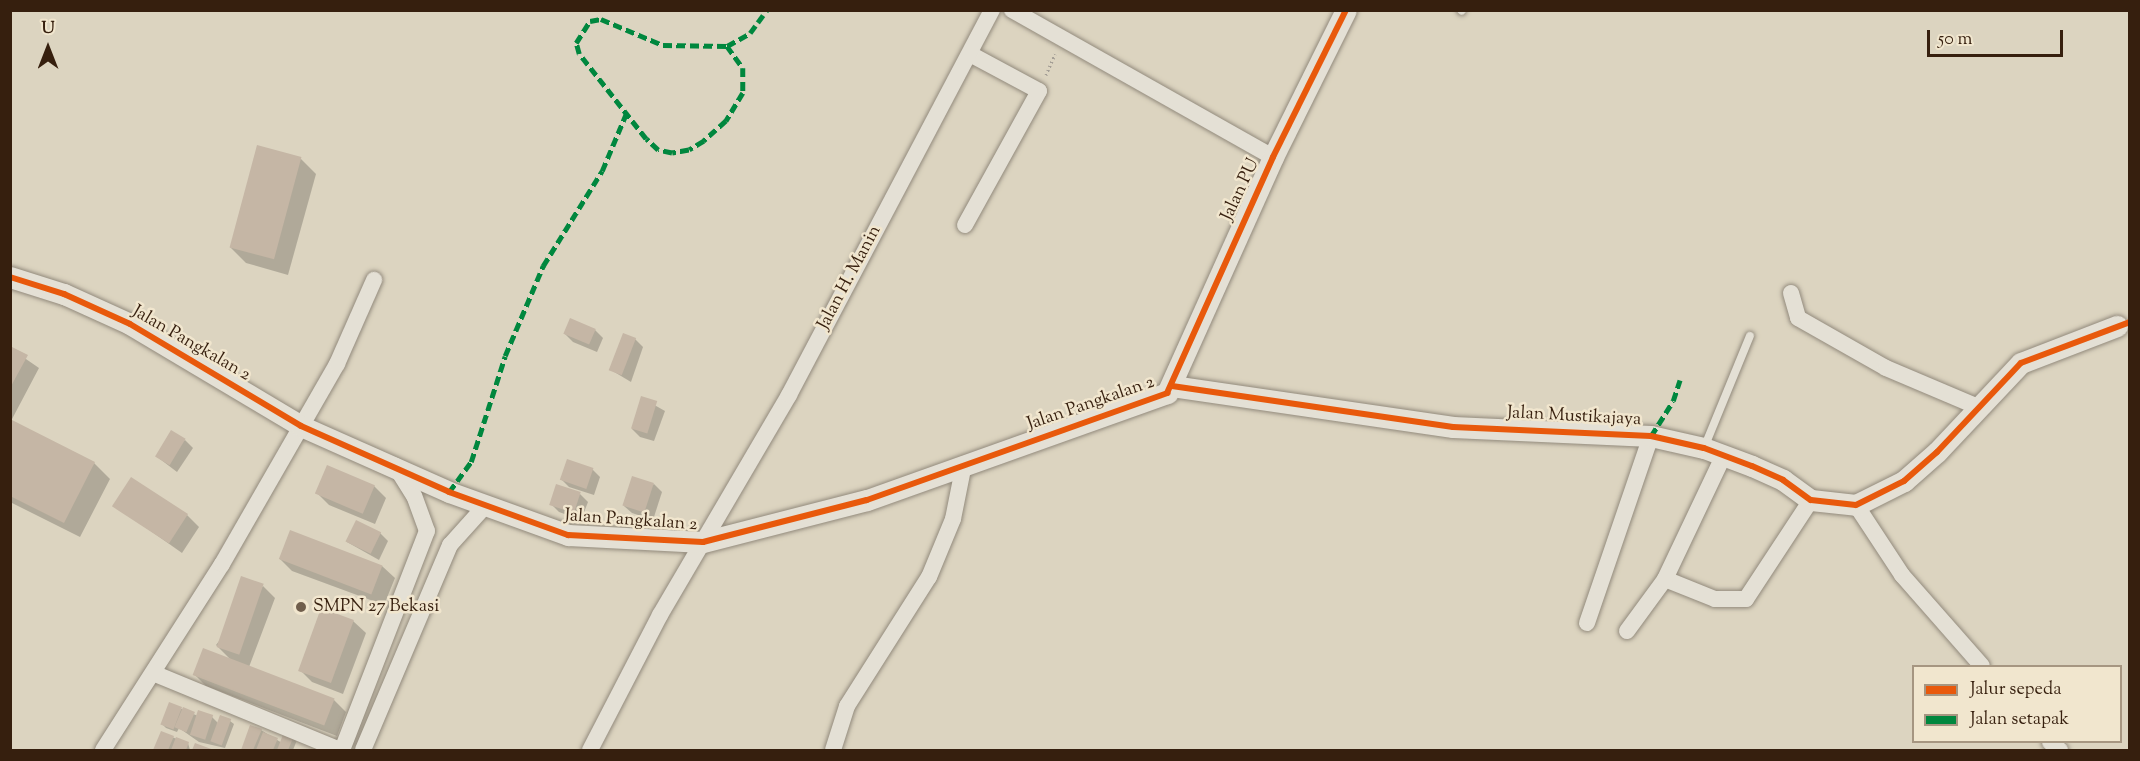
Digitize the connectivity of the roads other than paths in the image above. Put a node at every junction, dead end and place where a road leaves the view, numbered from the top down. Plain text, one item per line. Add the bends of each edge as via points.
1 (992, 10) edge
2 (1012, 10) edge
3 (1346, 10) edge
4 (970, 54) junction
5 (1273, 157) junction
6 (965, 225) dead end
7 (10, 277) edge
8 (374, 280) dead end
9 (1791, 293) dead end
10 (2117, 326) dead end
11 (1750, 336) dead end
12 (1172, 386) junction
13 (1978, 407) junction
14 (301, 426) junction
15 (1651, 436) junction
16 (1714, 451) junction
17 (964, 464) junction
18 (394, 465) junction
19 (1811, 500) junction
20 (1856, 505) junction
21 (484, 506) junction
22 (426, 537) junction
23 (703, 542) junction
24 (450, 545) junction
25 (1665, 579) junction
26 (1587, 623) dead end
27 (1627, 631) dead end
28 (1981, 665) edge
29 (153, 673) junction
30 (105, 750) edge
31 (341, 750) edge
32 (363, 750) edge
33 (591, 750) edge
34 (833, 750) edge

1 - 4 street, Jalan H. Manin
2 - 5 street
3 - 5 street, Jalan PU
4 - 6 street via 1039,91
4 - 23 street, Jalan H. Manin via 789,395
5 - 12 street, Jalan PU
7 - 14 street, Jalan Pangkalan 2 via 64,294 130,324
8 - 14 street via 337,364
9 - 13 street via 1798,318 1887,368
10 - 13 street via 2021,363
11 - 16 lane
12 - 15 street, Jalan Mustikajaya via 1453,427
12 - 17 street, Jalan Pangkalan 2 via 1153,400
13 - 20 street via 1937,453 1904,481
14 - 18 street, Jalan Pangkalan 2
14 - 29 street via 222,564
15 - 16 street, Jalan Mustikajaya
15 - 26 street
16 - 19 street, Jalan Mustikajaya via 1783,480
16 - 25 street
17 - 23 street, Jalan Pangkalan 2 via 867,500
17 - 34 street via 953,519 923,591 848,706
18 - 21 street, Jalan Pangkalan 2
18 - 22 street via 414,496
19 - 20 street, Jalan Mustikajaya
19 - 25 street via 1746,599 1715,599
20 - 28 street via 1927,605
21 - 23 street, Jalan Pangkalan 2 via 568,535
21 - 24 street
22 - 24 street
22 - 31 street
23 - 33 street, Jalan H. Manin via 660,615
24 - 32 street
25 - 27 street
29 - 30 street
29 - 31 street

